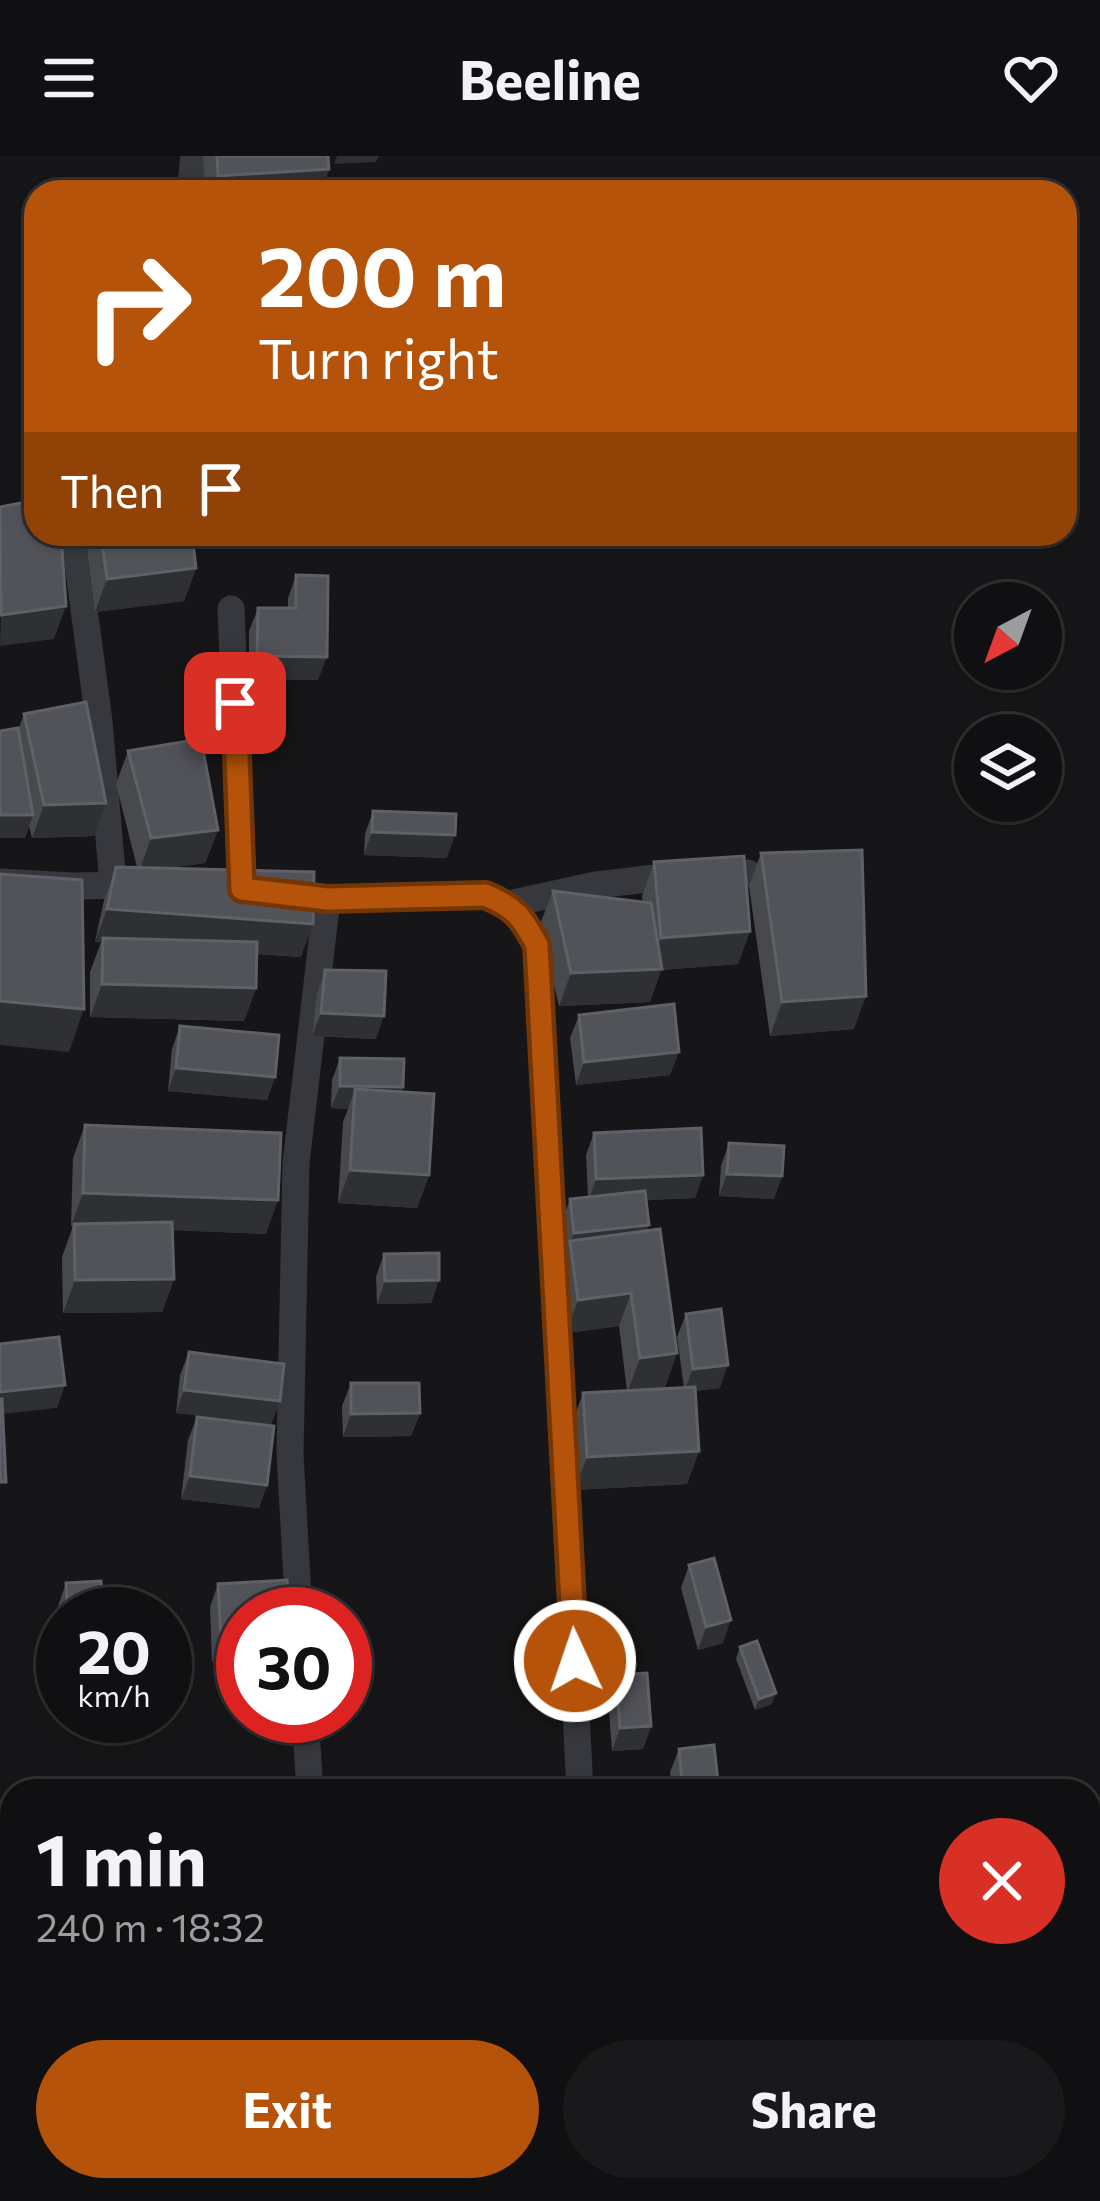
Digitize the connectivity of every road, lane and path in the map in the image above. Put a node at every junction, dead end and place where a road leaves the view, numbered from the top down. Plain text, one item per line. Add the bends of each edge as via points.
1 (76, 546) edge
2 (231, 609) dead end
3 (748, 873) edge
4 (0, 882) edge
5 (113, 884) junction
6 (178, 887) edge
7 (327, 899) junction
8 (508, 904) junction
9 (297, 1587) edge
10 (307, 1743) edge
11 (309, 1779) edge
12 (579, 1779) edge

1 - 5 street
2 - 7 street via 231,889
3 - 8 street via 596,885
4 - 5 street
5 - 6 street
7 - 8 street via 485,895
7 - 9 street via 296,1163 290,1454
8 - 12 street via 537,945
10 - 11 street

